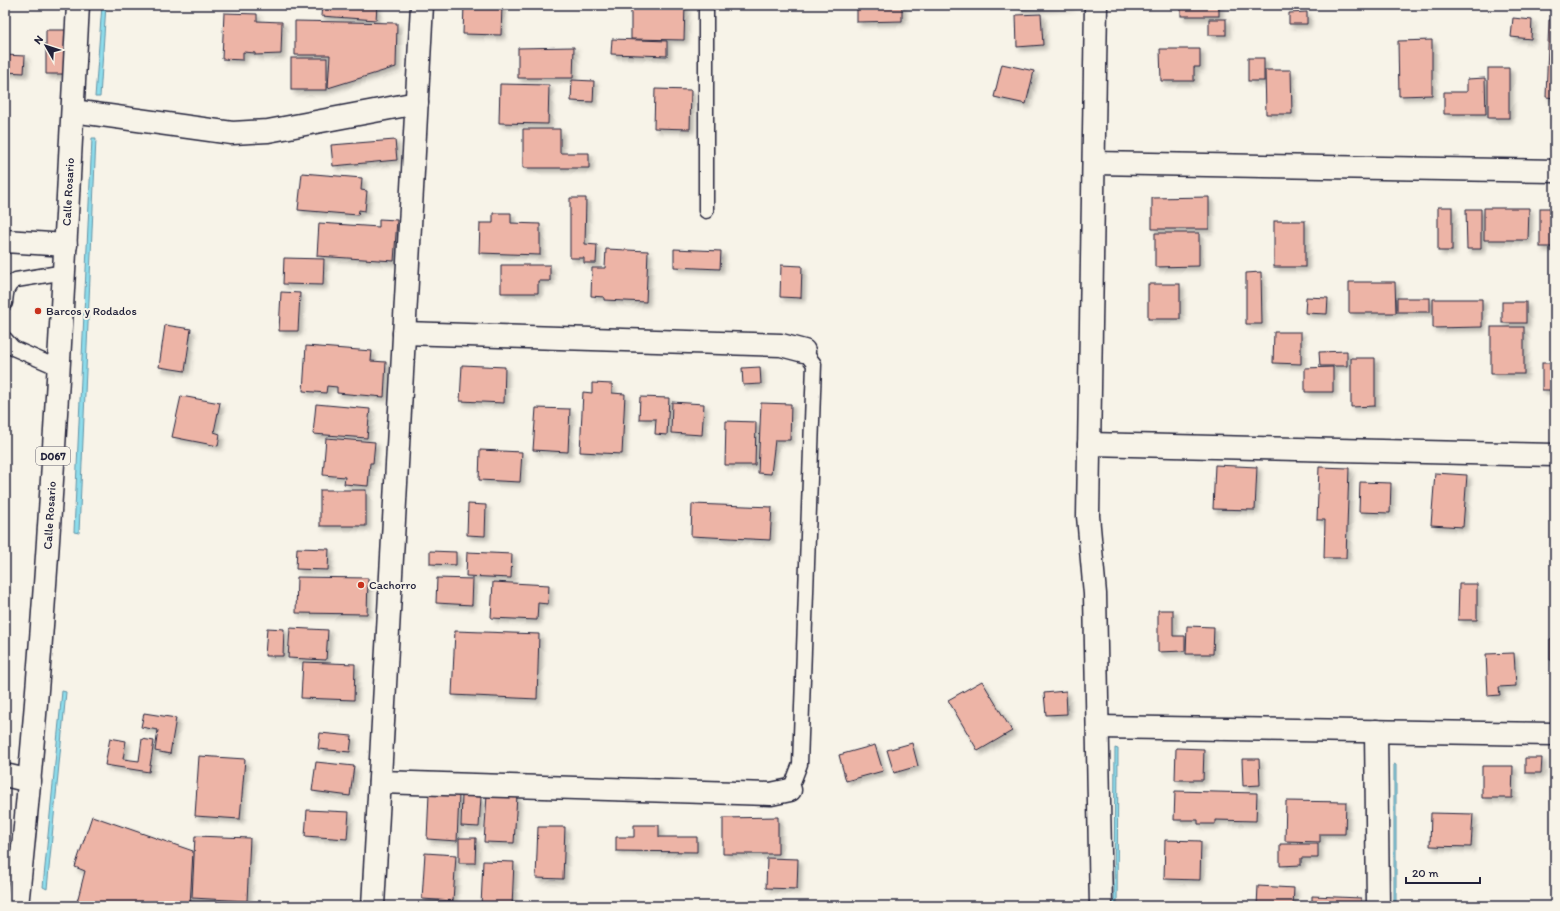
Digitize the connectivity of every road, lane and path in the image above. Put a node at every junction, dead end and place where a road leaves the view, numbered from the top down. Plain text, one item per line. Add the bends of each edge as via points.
1 (78, 5) edge
2 (422, 5) edge
3 (706, 5) edge
4 (1096, 5) edge
5 (417, 104) junction
6 (73, 111) junction
7 (1094, 163) junction
8 (1555, 171) edge
9 (706, 211) dead end
10 (5, 241) edge
11 (66, 245) junction
12 (65, 272) junction
13 (5, 303) edge
14 (404, 334) junction
15 (5, 339) edge
16 (804, 351) joint
17 (59, 368) junction
18 (1089, 444) junction
19 (1555, 455) edge
20 (1098, 727) junction
21 (1376, 731) junction
22 (1555, 734) edge
23 (5, 775) edge
24 (30, 781) junction
25 (380, 782) junction
26 (790, 790) joint
27 (17, 906) edge
28 (374, 906) edge
29 (1101, 906) edge
30 (1378, 906) edge

1 - 6 street, Calle Rosario / D067
2 - 5 street
3 - 9 lane
4 - 7 street
5 - 6 street via 268,131 232,133
5 - 14 street
6 - 11 street, Calle Rosario / D067
7 - 8 street
7 - 18 street
10 - 11 street
11 - 12 street, Calle Rosario / D067
12 - 13 lane via 16,280 9,284
12 - 17 street, Calle Rosario / D067
14 - 16 street via 781,345
14 - 25 street
15 - 17 lane via 13,348
16 - 26 lane via 814,364 811,473 800,764
17 - 24 street, Calle Rosario / D067 via 44,615
18 - 19 street
18 - 20 street via 1088,516 1095,594
20 - 21 street
20 - 29 street
21 - 22 street
21 - 30 street
23 - 24 street
24 - 27 street, Calle Rosario / D067
25 - 26 street via 771,794
25 - 28 street

